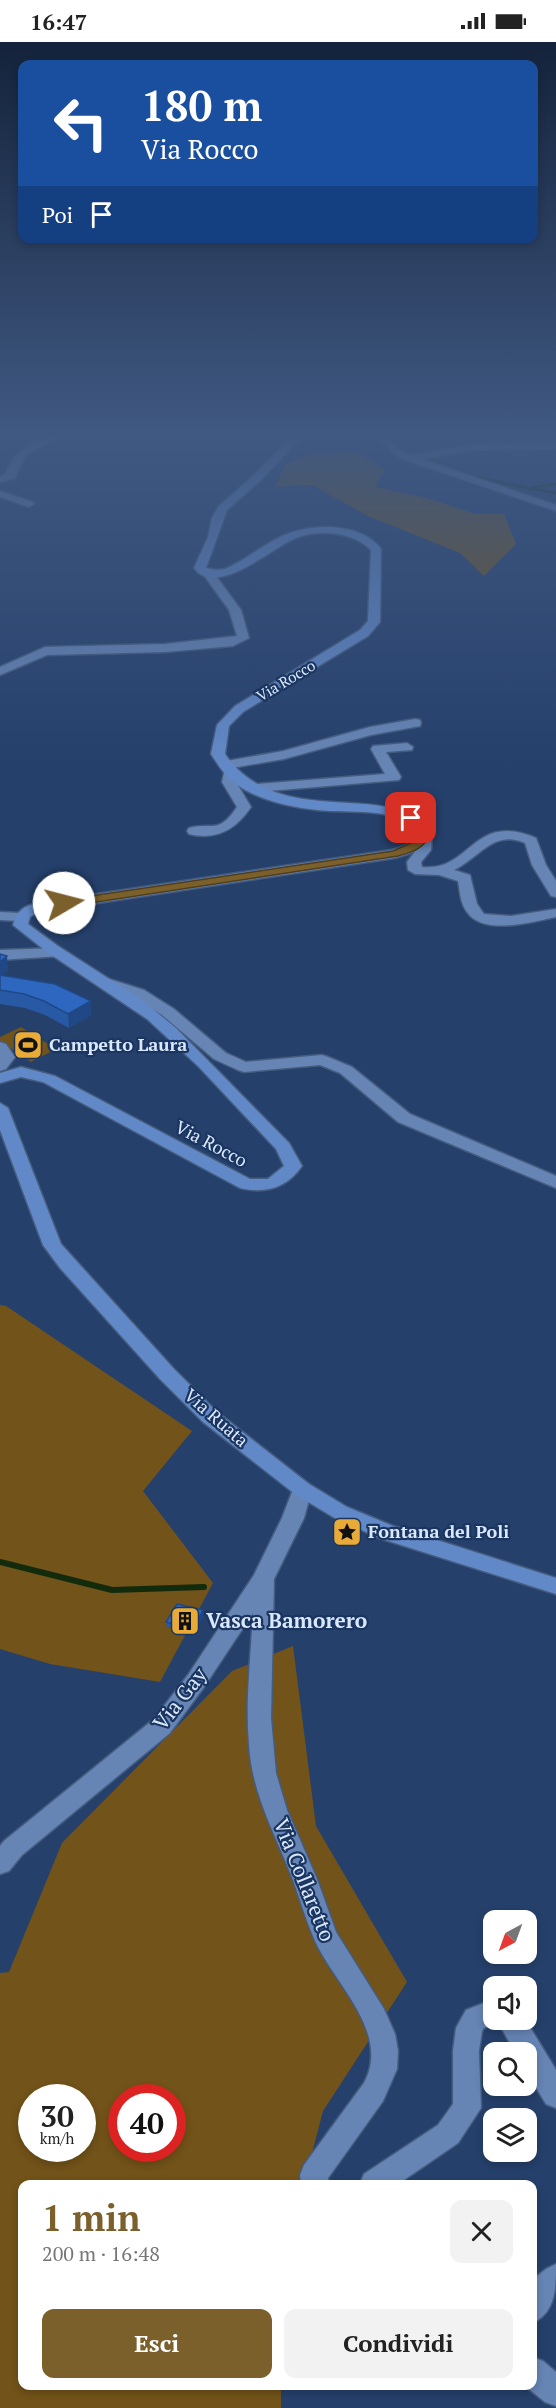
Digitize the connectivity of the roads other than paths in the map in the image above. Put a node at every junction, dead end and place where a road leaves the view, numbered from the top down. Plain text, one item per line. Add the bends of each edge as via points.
1 (209, 545) edge
2 (274, 545) edge
3 (372, 545) edge
4 (209, 574) junction
5 (0, 671) edge
6 (415, 723) dead end
7 (406, 747) dead end
8 (228, 769) junction
9 (257, 788) junction
10 (194, 831) dead end
11 (425, 833) junction
12 (444, 872) junction
13 (556, 893) edge
14 (556, 913) edge
15 (0, 916) edge
16 (21, 917) junction
17 (57, 953) junction
18 (0, 955) edge
19 (106, 983) junction
20 (0, 1047) edge
21 (0, 1066) edge
22 (0, 1078) edge
23 (0, 1108) edge
24 (556, 1183) edge
25 (302, 1489) junction
26 (263, 1579) junction
27 (556, 1586) edge
28 (0, 1863) edge
29 (483, 2016) edge
30 (517, 2030) edge
31 (556, 2095) edge
32 (315, 2180) edge
33 (380, 2180) edge
34 (556, 2279) edge
35 (537, 2301) edge
36 (537, 2376) edge
37 (556, 2391) edge

1 - 4 street via 200,568
2 - 4 street, Via Rocco via 229,573
3 - 8 street, Via Rocco via 376,549 374,622 364,633 239,709 223,726 218,754
4 - 5 street via 235,610 243,638 165,648 45,651
6 - 8 street via 360,733
7 - 9 street via 378,748 394,777
8 - 9 street via 239,780
8 - 10 street, Via Rocco via 229,782 244,807 218,831
9 - 11 street via 295,802 395,813 411,818
11 - 12 street via 424,850 414,862 415,870 429,874
11 - 16 street via 422,842 394,854 42,907 28,910
12 - 13 street via 496,835 514,834 531,841 539,865
12 - 14 street via 465,878 473,912 480,918 499,922
15 - 16 street
16 - 17 street, Via Rocco via 20,925
17 - 18 street
17 - 19 street, Via Rocco
19 - 22 street, Via Rocco via 186,1046 283,1147 293,1166 288,1175 264,1186 246,1184 50,1079 21,1072
19 - 24 street, Via Rocco via 138,993 168,1012 220,1056 244,1067 322,1060 346,1071 404,1118
20 - 21 street via 7,1057
23 - 25 street, Via Ruata via 52,1245 67,1264 210,1417
25 - 26 street, Via Gay via 293,1518
25 - 27 street, Via Ruata via 340,1512 386,1532
26 - 28 street, Via Gay via 162,1726
26 - 32 street, Via Collaretto via 260,1758 271,1800 327,1941 372,2014 384,2044 384,2070 367,2102 314,2175
29 - 33 street via 469,2028 468,2109 448,2134
30 - 31 street
34 - 35 street
36 - 37 street

